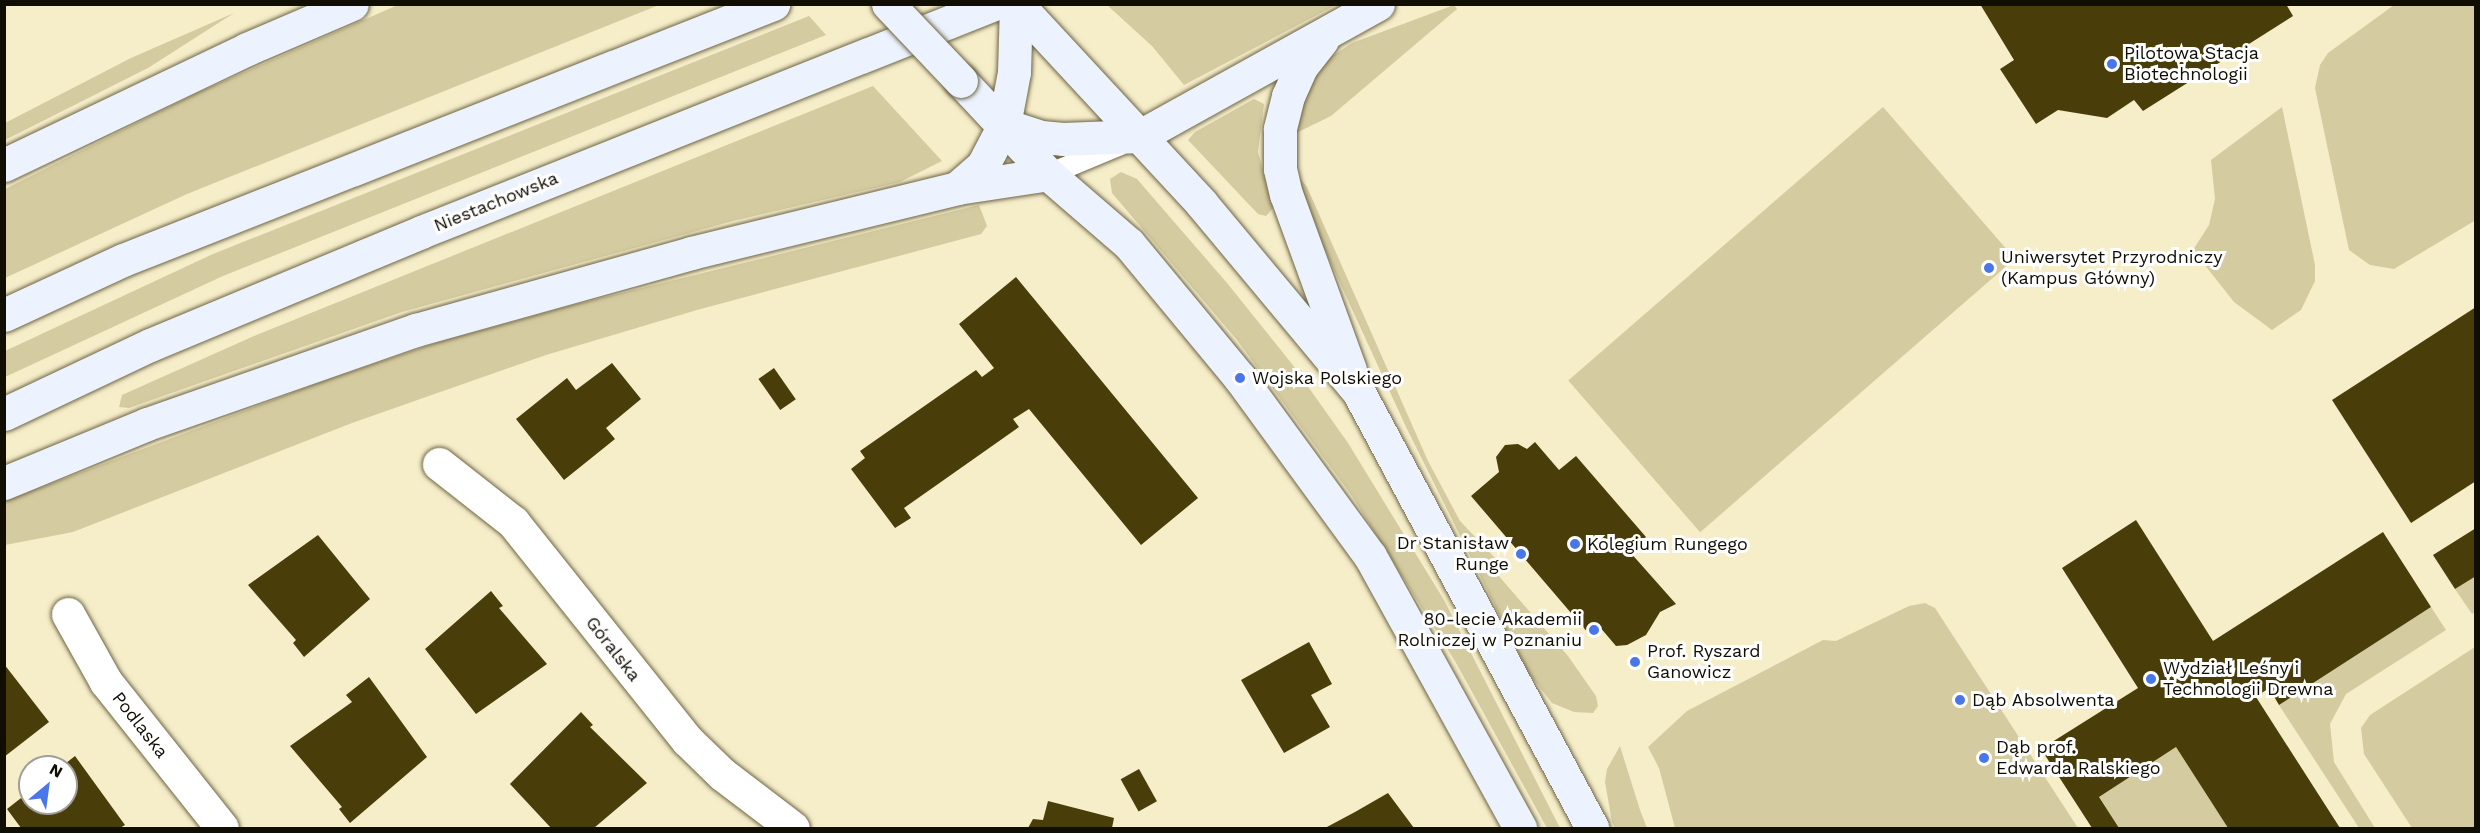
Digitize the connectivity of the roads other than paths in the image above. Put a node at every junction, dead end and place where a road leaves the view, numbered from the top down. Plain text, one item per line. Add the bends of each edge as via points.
1 (352, 4) edge
2 (772, 4) edge
3 (888, 4) edge
4 (994, 4) edge
5 (1017, 4) edge
6 (1378, 4) edge
7 (1343, 24) junction
8 (1004, 124) junction
9 (1140, 136) junction
10 (4, 165) edge
11 (1048, 174) junction
12 (957, 188) junction
13 (4, 315) edge
14 (1358, 391) junction
15 (4, 414) edge
16 (439, 464) dead end
17 (4, 483) edge
18 (68, 614) dead end
19 (222, 828) edge
20 (793, 828) edge
21 (1520, 828) edge
22 (1592, 828) edge

1 - 10 main road via 247,49
2 - 13 main road via 123,260
3 - 8 main road, bridge
4 - 15 main road, Niestachowska via 421,232 150,345
5 - 8 main road via 1015,58
5 - 9 main road
6 - 7 main road
7 - 9 main road
7 - 14 main road via 1324,38 1301,67 1283,111 1279,149 1286,194
8 - 9 main road via 1041,137 1079,140
8 - 11 main road
8 - 12 main road via 983,165
9 - 11 lane
9 - 14 main road
11 - 12 main road
11 - 21 main road via 1129,244 1165,286 1240,378 1370,556
12 - 17 main road via 691,253 416,330 147,424
14 - 22 main road
16 - 20 street, Góralska via 513,522 687,740 722,774
18 - 19 street, Podlaska via 106,682

